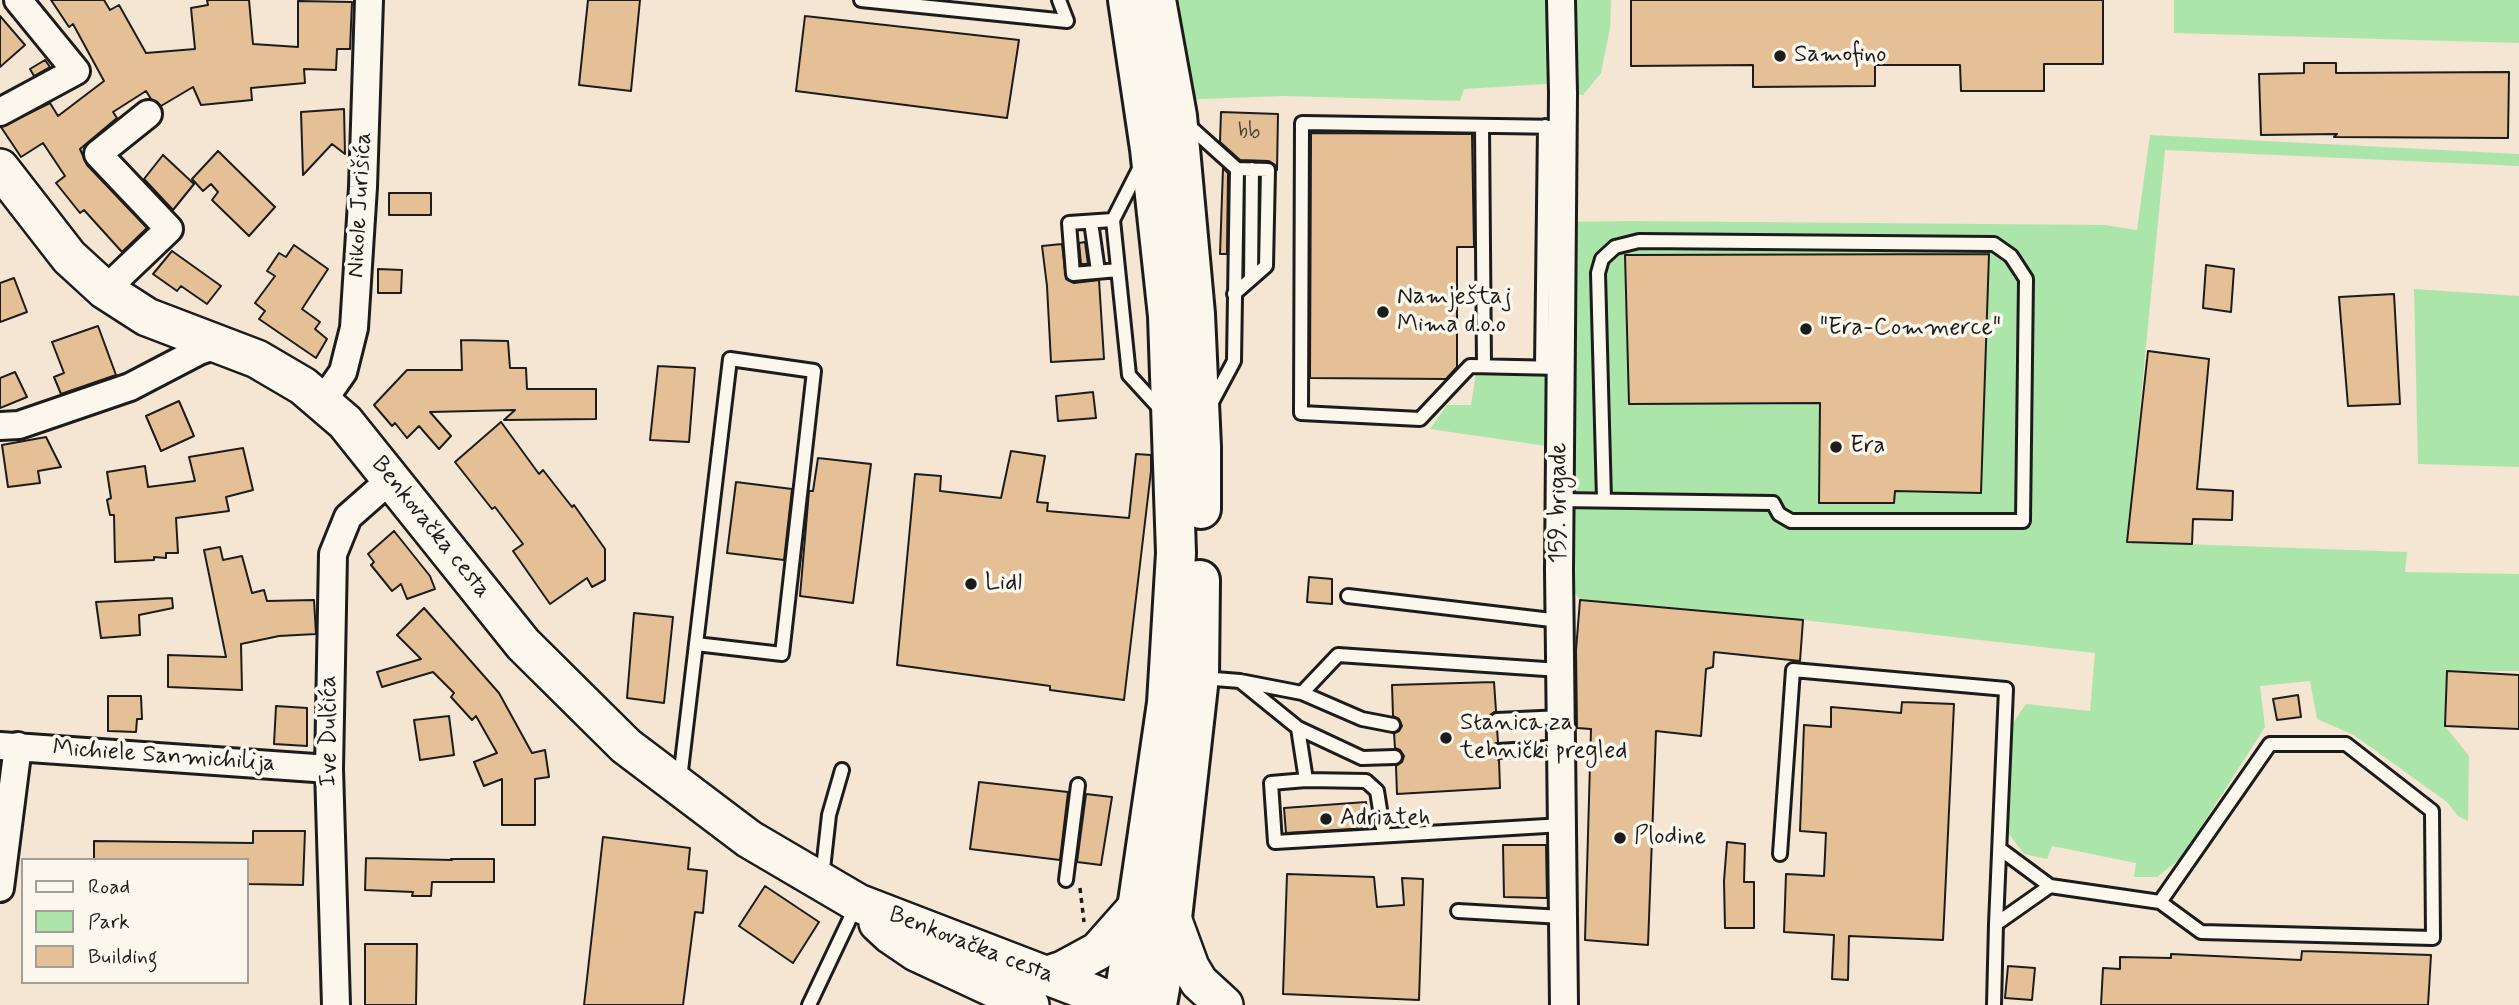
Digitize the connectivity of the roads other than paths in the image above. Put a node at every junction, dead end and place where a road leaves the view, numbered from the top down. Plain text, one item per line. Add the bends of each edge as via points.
1 (18, 0) edge
2 (369, 0) edge
3 (860, 0) edge
4 (1059, 0) edge
5 (1128, 0) edge
6 (1156, 0) edge
7 (1561, 0) edge
8 (0, 112) edge
9 (148, 114) dead end
10 (1177, 116) junction
11 (1482, 126) junction
12 (1553, 127) junction
13 (1150, 149) junction
14 (0, 168) edge
15 (1237, 169) junction
16 (1113, 220) junction
17 (1091, 222) junction
18 (1118, 270) junction
19 (1098, 271) junction
20 (105, 290) junction
21 (1234, 294) junction
22 (220, 344) junction
23 (1477, 366) junction
24 (1551, 367) junction
25 (322, 402) junction
26 (1186, 424) junction
27 (0, 426) edge
28 (390, 480) junction
29 (1560, 500) junction
30 (1604, 500) junction
31 (1348, 596) dead end
32 (1560, 621) junction
33 (696, 644) junction
34 (1560, 670) junction
35 (1199, 677) junction
36 (1240, 681) junction
37 (1302, 693) junction
38 (1563, 717) junction
39 (1497, 720) dead end
40 (1394, 725) dead end
41 (1298, 728) junction
42 (9, 746) edge
43 (1563, 747) junction
44 (1498, 751) dead end
45 (1395, 757) dead end
46 (329, 769) junction
47 (842, 770) dead end
48 (1306, 780) junction
49 (1078, 785) dead end
50 (679, 787) junction
51 (1563, 825) junction
52 (1384, 835) junction
53 (2000, 849) junction
54 (1780, 854) dead end
55 (822, 881) junction
56 (1073, 881) road end
57 (2050, 886) junction
58 (0, 888) edge
59 (2160, 902) junction
60 (858, 903) junction
61 (1458, 911) dead end
62 (1154, 913) junction
63 (1562, 917) junction
64 (1996, 924) junction
65 (1030, 997) edge
66 (336, 1005) edge
67 (809, 1005) edge
68 (1123, 1005) edge
69 (1157, 1005) edge
70 (1224, 1005) edge
71 (1564, 1005) edge
72 (1994, 1005) edge

1 - 8 street via 76,71
2 - 25 street, Nikole Jurišića via 354,328 343,372
3 - 4 lane via 1067,22
5 - 13 main road
6 - 10 main road
7 - 12 street, 159. brigade
9 - 20 street via 98,154 169,229
10 - 15 lane
10 - 26 main road via 1195,314
11 - 12 lane
11 - 23 lane
11 - 23 lane via 1302,123 1301,413 1420,419
12 - 24 street, 159. brigade
13 - 16 lane
13 - 26 main road via 1168,316
14 - 20 main road, Benkovačka cesta via 69,257
15 - 21 lane
15 - 21 lane via 1252,169 1251,279
16 - 17 lane
16 - 18 lane
17 - 19 lane
17 - 19 lane via 1069,223 1073,274
18 - 19 lane
18 - 26 lane via 1129,374
20 - 22 main road, Benkovačka cesta via 147,317
21 - 26 lane via 1234,361
22 - 25 main road, Benkovačka cesta via 257,359
22 - 27 street via 130,387 19,425
23 - 24 lane
24 - 29 street, 159. brigade
25 - 28 main road, Benkovačka cesta via 345,422
26 - 35 main road
26 - 62 main road
28 - 46 street, Ive Dulčića via 348,517 333,554
28 - 50 main road, Benkovačka cesta via 523,644 626,746
29 - 30 lane
29 - 32 street, 159. brigade
30 - 30 lane via 1773,503 1779,514 1791,521 2023,521 2026,279 2011,256 1993,244 1639,241 1615,247 1602,259 1598,272
31 - 32 lane
32 - 34 street, 159. brigade
33 - 33 lane via 730,359 814,371 782,654
33 - 50 lane
34 - 37 lane via 1338,655
34 - 38 street, 159. brigade
35 - 36 lane
35 - 62 main road
36 - 37 lane
36 - 41 lane
37 - 40 lane via 1362,719
38 - 39 lane
38 - 43 street, 159. brigade
41 - 45 lane via 1362,758
41 - 48 lane
42 - 46 street, Michiele Sanmichilija
42 - 58 street
43 - 44 lane
43 - 51 street, 159. brigade
46 - 66 street, Ive Dulčića
47 - 55 lane via 829,815
48 - 52 lane via 1366,781 1377,791
48 - 52 lane via 1271,783 1275,842
49 - 56 lane
50 - 55 main road, Benkovačka cesta via 750,839
51 - 52 lane
51 - 63 street, 159. brigade
53 - 54 lane via 2006,689 1793,670
53 - 57 lane
53 - 64 lane
55 - 60 main road, Benkovačka cesta
57 - 59 lane
57 - 64 lane
59 - 59 lane via 2270,744 2346,744 2432,811 2434,938 2201,932
60 - 65 main road, Benkovačka cesta via 916,952
60 - 67 lane
61 - 63 lane
62 - 65 main road via 1063,970
62 - 68 main road
62 - 69 main road
62 - 70 main road via 1199,982
63 - 71 street, 159. brigade
64 - 72 lane
65 - 68 main road, Benkovačka cesta

